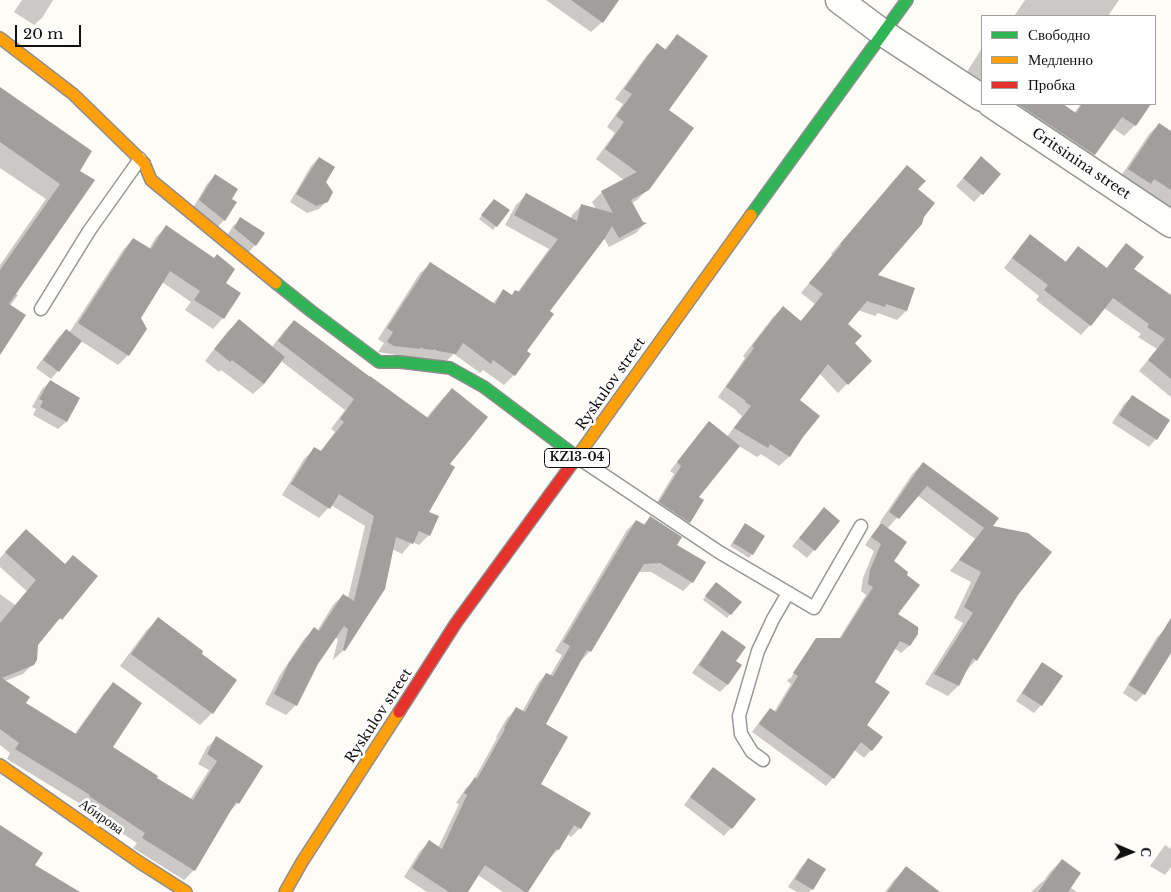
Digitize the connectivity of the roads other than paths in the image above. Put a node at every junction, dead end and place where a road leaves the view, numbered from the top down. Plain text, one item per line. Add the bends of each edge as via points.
1 (839, 0) edge
2 (907, 0) edge
3 (883, 33) junction
4 (0, 38) edge
5 (981, 97) edge
6 (992, 105) edge
7 (140, 159) junction
8 (1171, 224) edge
9 (41, 308) dead end
10 (577, 457) junction
11 (861, 526) dead end
12 (788, 593) junction
13 (763, 760) dead end
14 (0, 765) edge
15 (186, 892) edge
16 (284, 892) edge

1 - 3 street
2 - 3 main road, Ryskulov street / KZ13-04
3 - 5 street
3 - 10 main road, Ryskulov street / KZ13-04
4 - 7 main road via 73,94
6 - 8 street, Gritsinina street
7 - 9 lane via 89,231
7 - 10 main road via 151,180 379,362 450,368 484,387
10 - 12 lane via 719,552
10 - 16 main road, Ryskulov street / KZ13-04 via 456,624
11 - 12 lane via 814,608
12 - 13 lane via 758,652 739,716 741,734 752,752
14 - 15 main road, Абирова

